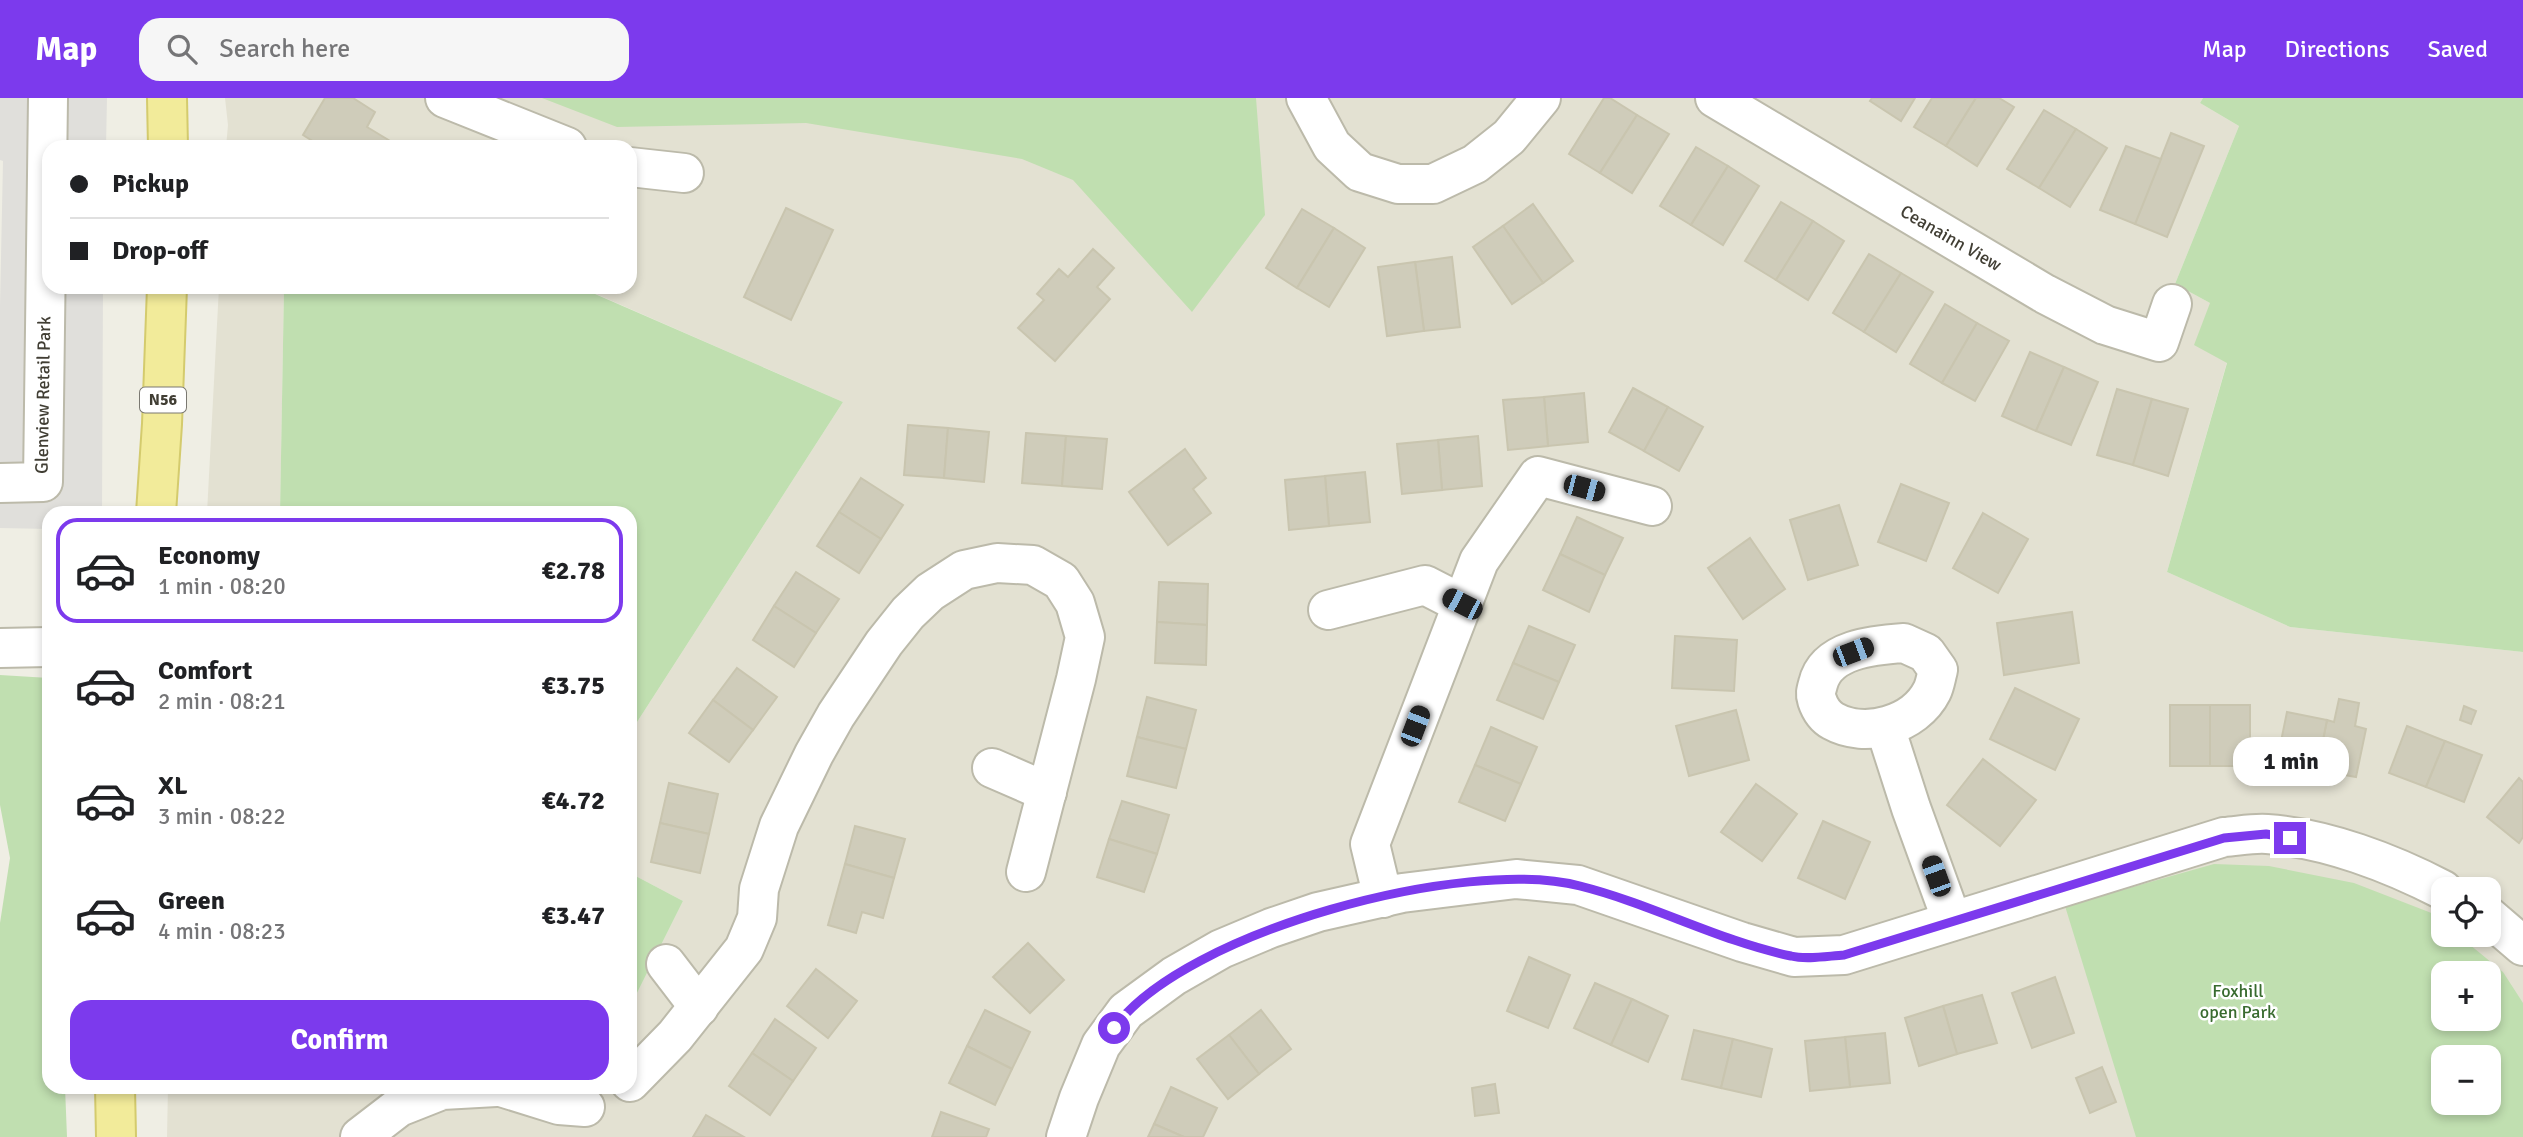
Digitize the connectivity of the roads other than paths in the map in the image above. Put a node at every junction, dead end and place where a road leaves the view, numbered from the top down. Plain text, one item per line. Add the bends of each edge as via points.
1 (48, 98) edge
2 (167, 98) edge
3 (445, 98) edge
4 (1306, 98) edge
5 (1541, 98) edge
6 (1715, 98) edge
7 (47, 140) edge
8 (168, 140) edge
9 (550, 140) edge
10 (637, 168) edge
11 (684, 173) dead end
12 (45, 294) edge
13 (167, 294) edge
14 (2172, 304) dead end
15 (0, 483) edge
16 (156, 506) edge
17 (1652, 506) dead end
18 (1462, 604) junction
19 (1328, 610) dead end
20 (42, 647) edge
21 (0, 648) edge
22 (1885, 727) dead end
23 (992, 768) dead end
24 (1047, 792) junction
25 (1026, 872) dead end
26 (2431, 884) edge
27 (1383, 898) junction
28 (1952, 921) junction
29 (2501, 927) edge
30 (2523, 946) edge
31 (666, 964) dead end
32 (699, 1007) junction
33 (637, 1075) edge
34 (115, 1094) edge
35 (432, 1094) edge
36 (522, 1094) edge
37 (619, 1094) edge
38 (582, 1122) edge
39 (116, 1137) edge
40 (360, 1137) edge
41 (1066, 1137) edge

1 - 7 street, Glenview Retail Park
2 - 8 main road
3 - 9 street
4 - 5 street via 1332,146 1360,172 1398,184 1433,184 1475,164 1509,137
6 - 14 street, Ceanainn View via 2105,325 2159,342
10 - 11 street
12 - 15 street, Glenview Retail Park via 43,482
13 - 16 main road, N56
17 - 18 street via 1538,476 1479,561
18 - 19 street via 1425,585
18 - 27 street via 1370,844
20 - 21 street
22 - 28 street
23 - 24 street
24 - 25 street
24 - 32 street via 1085,637 1076,603 1061,581 1033,565 997,563 964,570 908,613 836,715 779,826 758,889 757,918 744,949
26 - 28 street via 2359,855 2266,834 2224,838
27 - 28 street via 1516,879 1578,885 1794,957 1844,955
27 - 41 street via 1318,912 1221,949 1126,1011 1101,1045
29 - 30 street
31 - 32 street
32 - 33 street
34 - 39 main road
35 - 40 street via 399,1107
36 - 38 street via 559,1105
37 - 38 street

